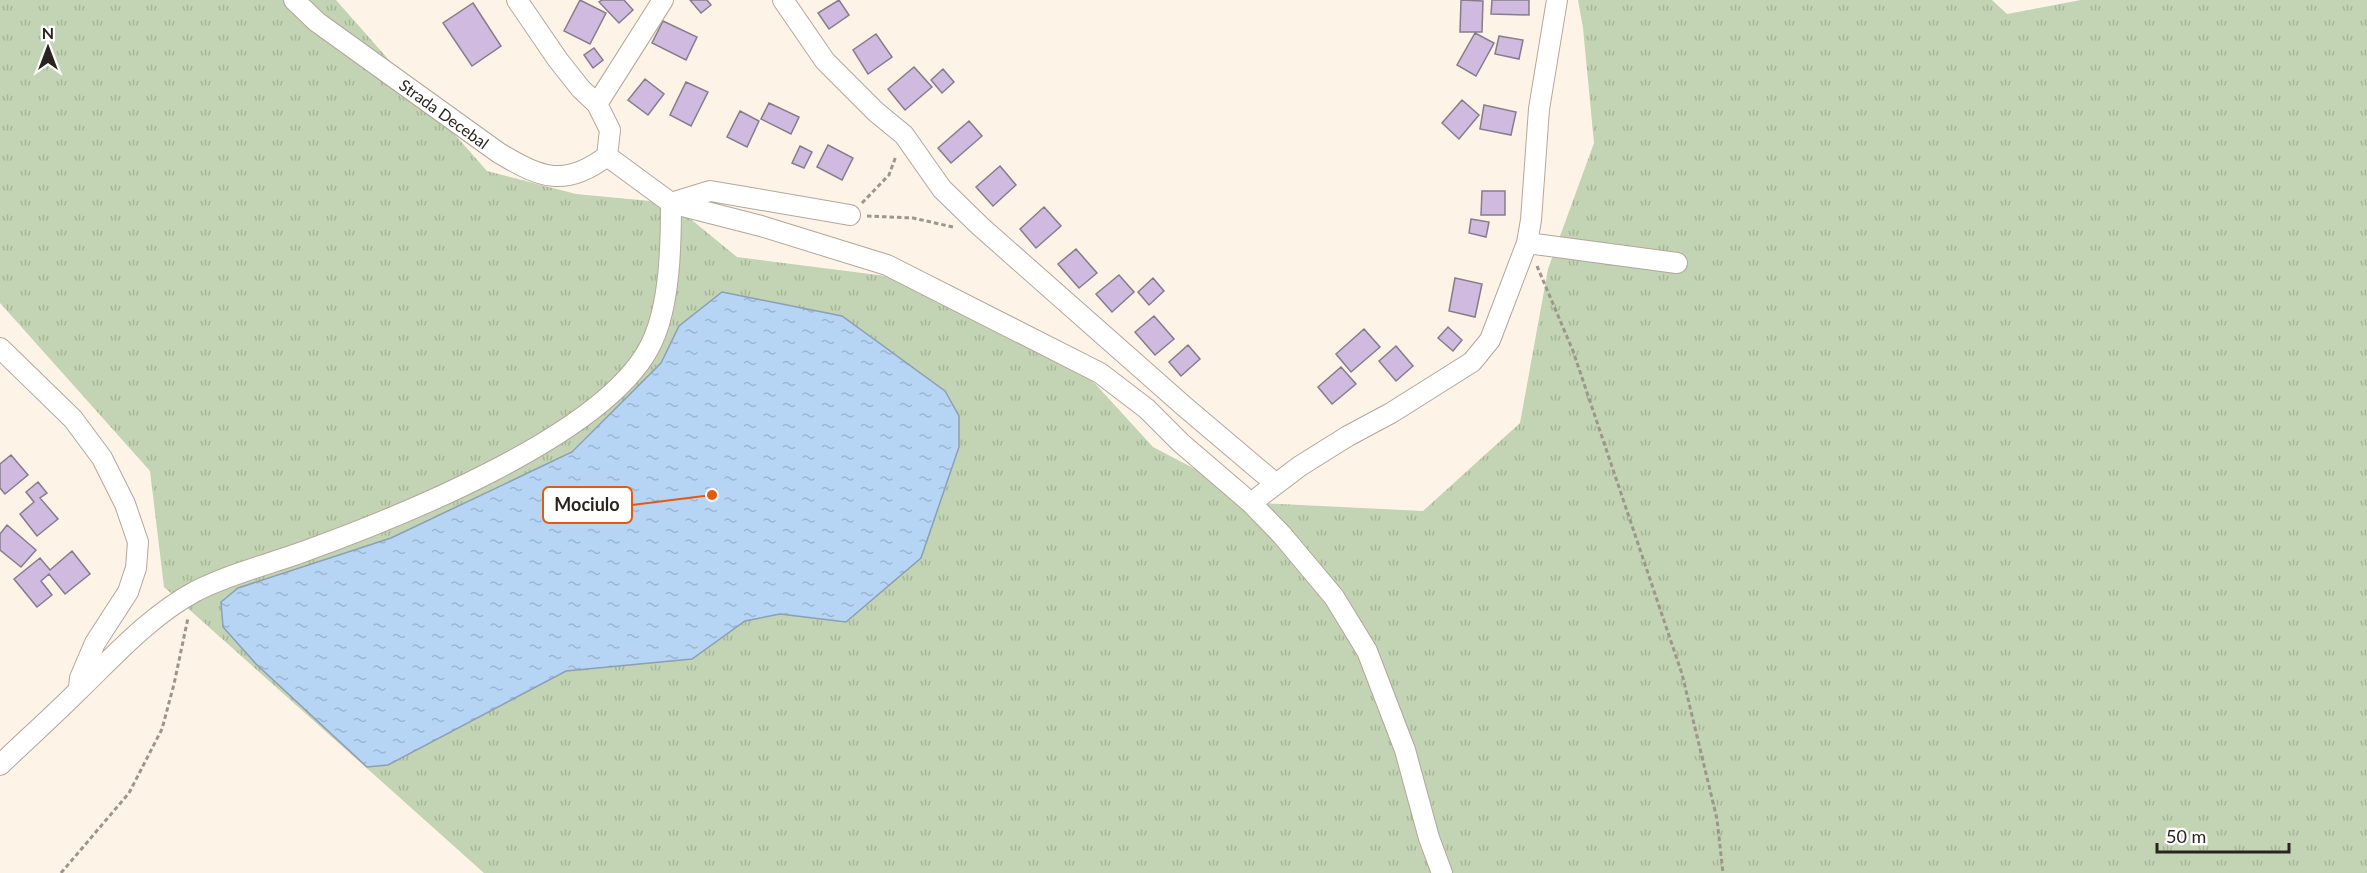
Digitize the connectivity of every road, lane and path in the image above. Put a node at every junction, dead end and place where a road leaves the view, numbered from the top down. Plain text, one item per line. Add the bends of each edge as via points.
1 (294, 0) edge
2 (517, 0) edge
3 (663, 0) edge
4 (783, 0) edge
5 (1557, 0) edge
6 (597, 104) junction
7 (903, 135) junction
8 (607, 156) junction
9 (671, 204) junction
10 (850, 216) junction
11 (980, 226) junction
12 (1527, 243) junction
13 (1677, 263) dead end
14 (0, 348) edge
15 (1276, 484) junction
16 (1251, 503) junction
17 (194, 593) junction
18 (79, 691) junction
19 (0, 765) edge
20 (61, 873) edge
21 (1442, 873) edge
22 (1723, 873) edge

1 - 8 street, Strada Decebal via 327,29 529,171 558,178 589,170
2 - 6 street via 558,60
3 - 6 street
4 - 7 street via 825,61
5 - 12 street via 1542,81
6 - 8 street via 610,130
7 - 10 path via 889,175
7 - 11 street via 942,189
8 - 9 street
9 - 10 street via 710,191
9 - 16 street via 761,226 887,265 1072,358 1100,373 1147,409
9 - 17 street via 671,251 653,341 637,368 614,393 577,421 492,471 432,499 307,550 226,577
10 - 11 path
11 - 15 street
12 - 13 street
12 - 15 street via 1490,340 1472,362
12 - 22 path via 1573,351 1682,674 1717,819
14 - 18 street via 73,419 102,458 125,504 138,542 136,568 128,592 95,643 80,678
15 - 16 street
16 - 21 street via 1334,597 1367,651 1405,750
17 - 18 street via 135,636
17 - 20 path via 162,729 129,793
18 - 19 street

